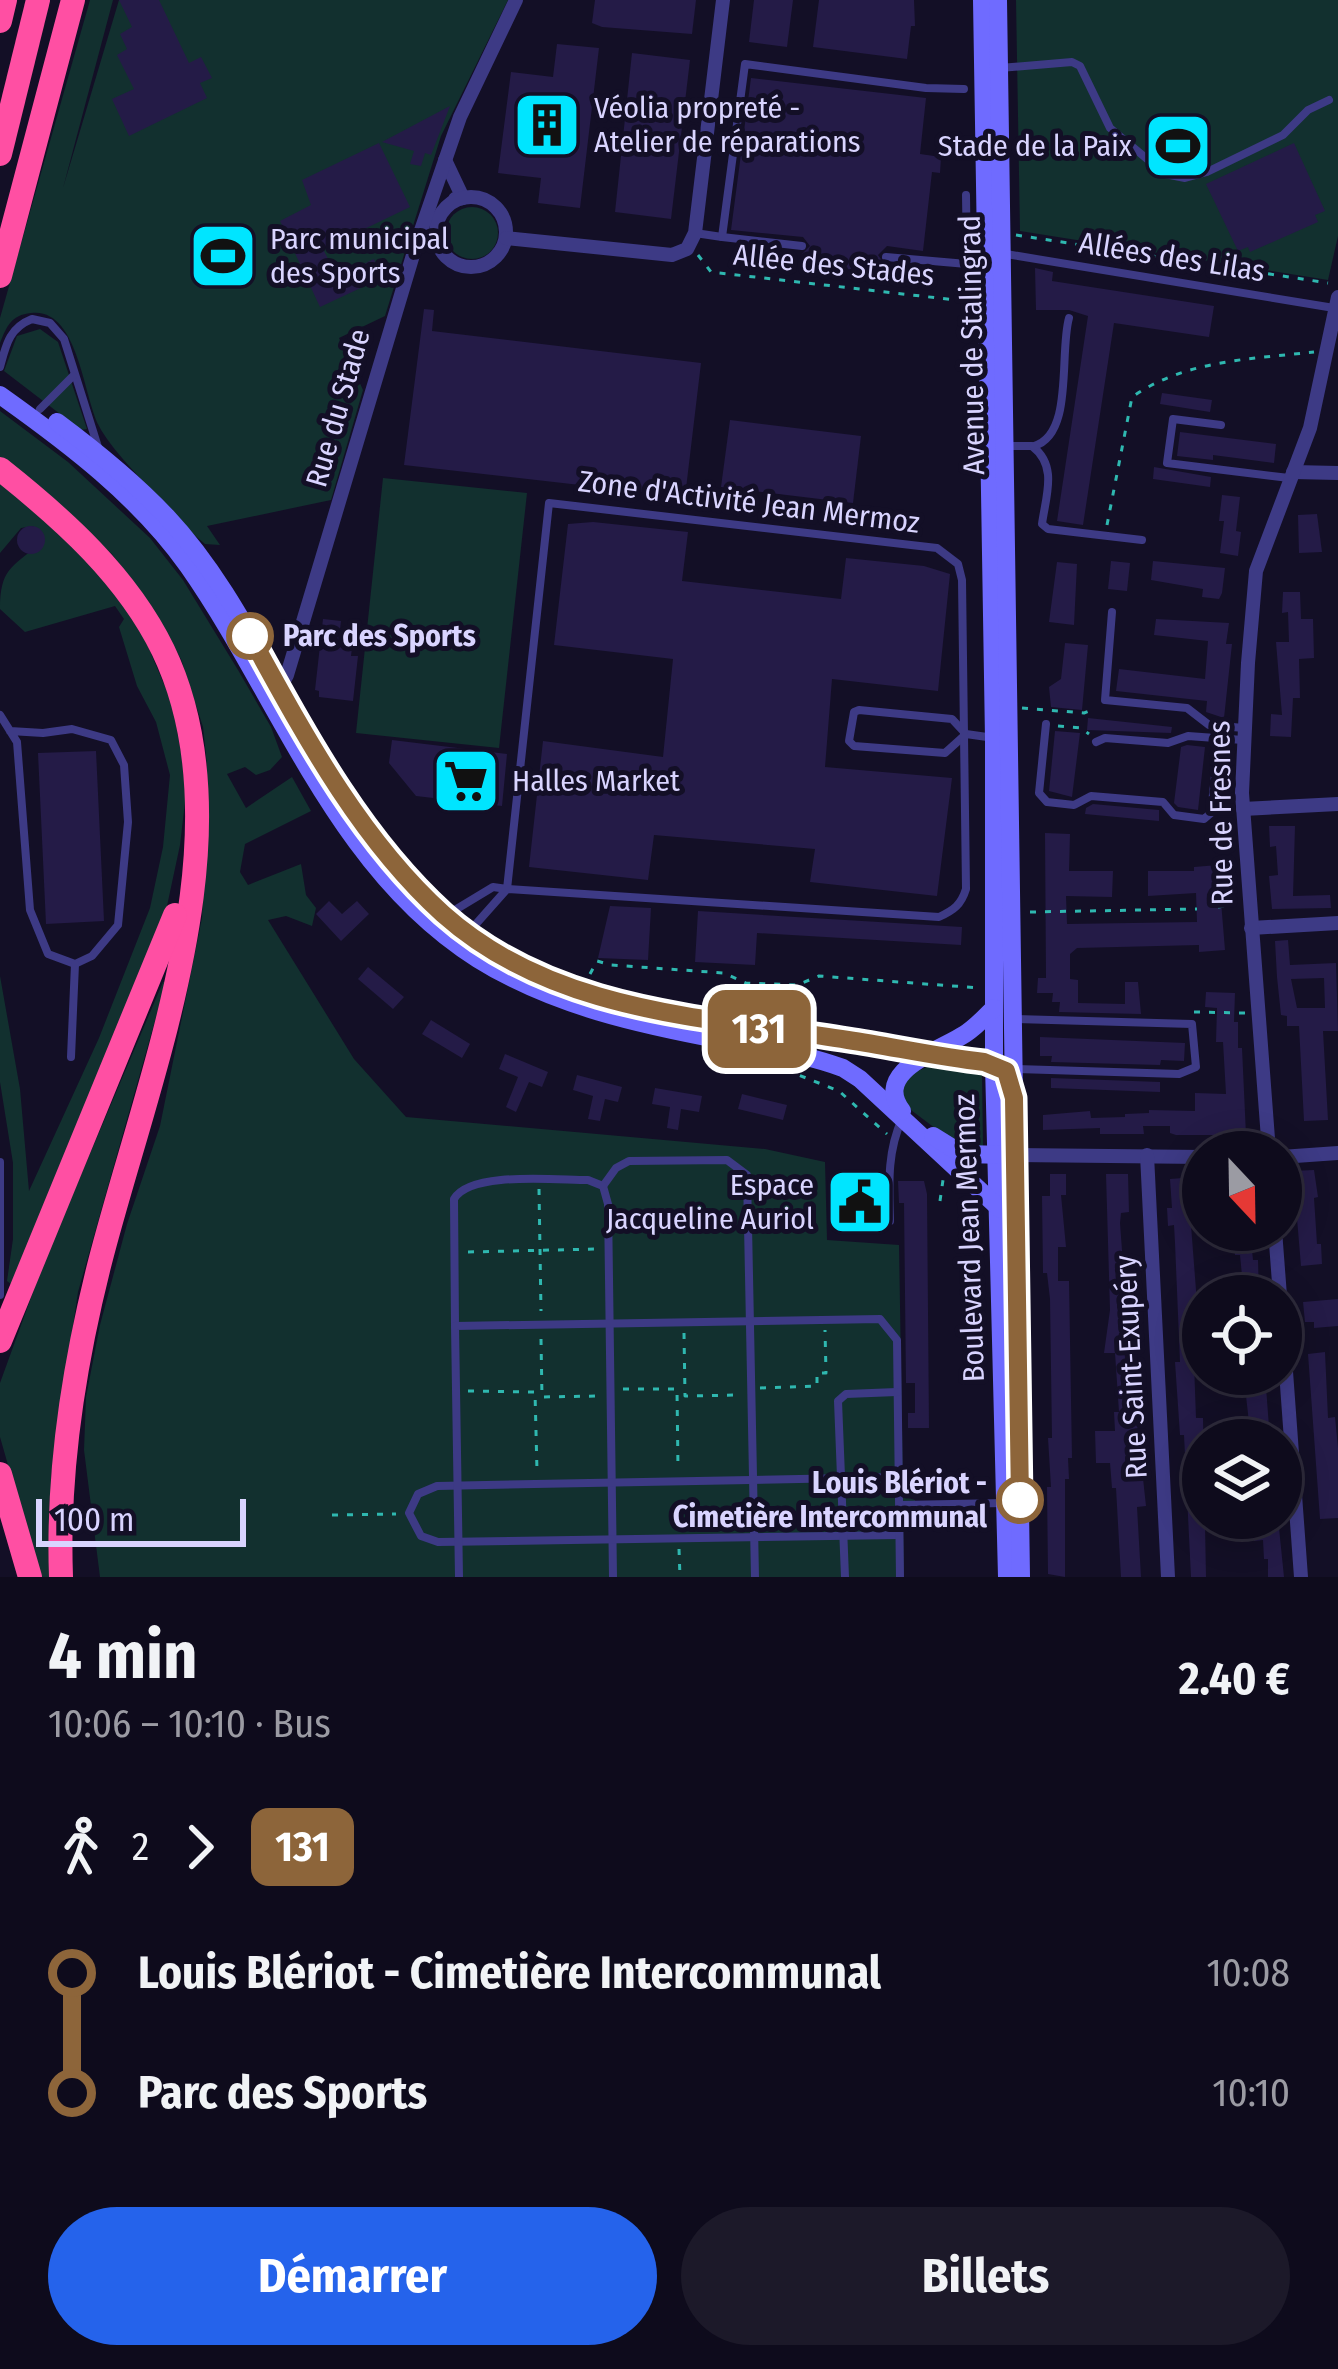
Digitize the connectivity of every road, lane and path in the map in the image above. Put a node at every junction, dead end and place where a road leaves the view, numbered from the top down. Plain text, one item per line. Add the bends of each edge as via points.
1 (5, 0) edge
2 (38, 0) edge
3 (73, 0) edge
4 (516, 0) edge
5 (723, 0) edge
6 (982, 0) edge
7 (998, 0) edge
8 (0, 21) edge
9 (998, 68) junction
10 (964, 89) dead end
11 (1329, 100) dead end
12 (0, 154) edge
13 (446, 160) junction
14 (967, 195) dead end
15 (463, 198) junction
16 (432, 201) junction
17 (1001, 232) junction
18 (722, 237) junction
19 (506, 238) junction
20 (693, 239) junction
21 (416, 244) junction
22 (802, 246) dead end
23 (442, 252) junction
24 (1001, 254) junction
25 (886, 256) dead end
26 (0, 276) edge
27 (1328, 283) dead end
28 (987, 302) junction
29 (1337, 303) edge
30 (1070, 318) dead end
31 (1328, 351) junction
32 (74, 375) junction
33 (2, 385) edge
34 (40, 409) junction
35 (1221, 425) dead end
36 (1004, 446) junction
37 (1032, 446) junction
38 (101, 456) junction
39 (0, 469) edge
40 (1338, 473) edge
41 (1292, 475) junction
42 (1105, 536) junction
43 (998, 541) junction
44 (1142, 541) dead end
45 (1112, 612) dead end
46 (274, 693) junction
47 (1106, 700) junction
48 (1008, 707) junction
49 (0, 715) edge
50 (1046, 724) joint
51 (10, 731) junction
52 (966, 734) junction
53 (1244, 734) junction
54 (994, 738) junction
55 (1219, 738) junction
56 (1098, 741) joint
57 (197, 789) junction
58 (1338, 804) edge
59 (1243, 809) junction
60 (377, 868) junction
61 (507, 889) junction
62 (1249, 904) junction
63 (1218, 907) dead end
64 (1197, 909) dead end
65 (1013, 913) junction
66 (446, 916) junction
67 (1338, 922) edge
68 (1251, 928) junction
69 (467, 934) junction
70 (476, 958) junction
71 (75, 964) junction
72 (584, 986) dead end
73 (994, 998) junction
74 (1258, 1013) junction
75 (1014, 1019) junction
76 (1192, 1024) junction
77 (926, 1055) junction
78 (71, 1057) dead end
79 (1005, 1068) junction
80 (788, 1071) dead end
81 (904, 1124) junction
82 (1267, 1131) edge
83 (1338, 1154) edge
84 (1006, 1155) junction
85 (1148, 1155) junction
86 (1182, 1156) edge
87 (1302, 1156) edge
88 (0, 1162) edge
89 (944, 1178) dead end
90 (603, 1186) junction
91 (940, 1201) dead end
92 (1000, 1209) junction
93 (890, 1221) dead end
94 (608, 1249) junction
95 (454, 1252) junction
96 (0, 1295) edge
97 (825, 1319) junction
98 (752, 1320) junction
99 (684, 1321) junction
100 (609, 1322) junction
101 (455, 1326) junction
102 (0, 1341) edge
103 (610, 1389) junction
104 (456, 1391) junction
105 (753, 1391) junction
106 (677, 1392) junction
107 (685, 1392) junction
108 (897, 1392) junction
109 (1288, 1395) edge
110 (0, 1474) edge
111 (842, 1478) junction
112 (899, 1478) junction
113 (754, 1481) junction
114 (678, 1483) junction
115 (612, 1484) junction
116 (458, 1485) junction
117 (537, 1485) junction
118 (1006, 1503) junction
119 (899, 1505) junction
120 (410, 1514) junction
121 (332, 1515) dead end
122 (899, 1535) junction
123 (844, 1536) junction
124 (679, 1538) junction
125 (755, 1538) junction
126 (612, 1539) junction
127 (458, 1542) junction
128 (30, 1577) edge
129 (62, 1577) edge
130 (459, 1577) edge
131 (613, 1577) edge
132 (680, 1577) edge
133 (755, 1577) edge
134 (845, 1577) edge
135 (900, 1577) edge
136 (1007, 1577) edge
137 (1021, 1577) edge
138 (1168, 1577) edge
139 (1301, 1577) edge

1 - 8 highway
2 - 12 highway
3 - 26 highway
4 - 13 street, Rue du Stade
5 - 20 street
6 - 28 main road, Avenue de Stalingrad
7 - 9 main road, Avenue de Stalingrad
9 - 11 lane via 1080,66 1110,128 1165,174 1185,178 1283,135
9 - 17 main road, Avenue de Stalingrad
10 - 18 lane via 745,64
13 - 15 street
13 - 16 street, Rue du Stade
14 - 25 lane via 967,264
15 - 16 street
15 - 19 street via 495,207
15 - 23 street via 438,220
16 - 21 street, Rue du Stade
17 - 24 main road, Avenue de Stalingrad
17 - 27 path
18 - 20 lane
18 - 22 lane
19 - 20 street via 672,255
19 - 23 street via 478,267
20 - 28 path, Allée des Stades via 712,272
21 - 23 street
21 - 46 street, Rue du Stade
24 - 29 lane, Allées des Lilas
24 - 36 main road, Avenue de Stalingrad
28 - 43 main road, Avenue de Stalingrad
29 - 31 street, Rue de Fresnes
30 - 37 lane via 1055,433
31 - 41 street, Rue de Fresnes
31 - 42 path via 1197,366 1132,398
32 - 33 lane via 59,332 38,319 12,333
32 - 34 lane
32 - 38 lane
33 - 34 main road
33 - 46 main road via 131,500
34 - 38 main road
35 - 41 lane via 1173,419 1167,463
36 - 37 lane
36 - 43 main road, Avenue de Stalingrad
37 - 42 lane via 1049,469 1042,524
38 - 46 main road via 201,560
39 - 57 highway via 88,546 146,621 185,708
40 - 41 street
41 - 53 street, Rue de Fresnes via 1256,571
42 - 44 lane
43 - 48 main road, Boulevard Jean Mermoz
43 - 54 main road, Boulevard Jean Mermoz
45 - 47 lane
46 - 60 main road via 311,773
46 - 66 main road via 364,824
47 - 48 path via 1084,713
47 - 53 lane via 1187,708 1209,725
48 - 65 main road, Boulevard Jean Mermoz
49 - 51 lane
50 - 55 lane via 1039,793 1047,802 1162,802 1174,815 1204,819
50 - 56 path via 1081,728
51 - 71 lane via 30,910 48,954
51 - 71 lane via 72,729 111,740 124,765 128,822 118,925
52 - 52 lane via 952,719 859,710 850,741 945,753
52 - 54 lane
52 - 61 lane, Zone d'Activité Jean Mermoz via 966,889 961,903 939,917
52 - 61 lane, Zone d'Activité Jean Mermoz via 962,580 950,555 549,503
53 - 55 lane
53 - 59 street, Rue de Fresnes
54 - 73 main road, Boulevard Jean Mermoz
55 - 56 lane
57 - 102 highway via 166,941
57 - 129 highway via 196,867 172,996 71,1403
58 - 59 street
59 - 62 street, Rue de Fresnes
60 - 66 main road via 426,910
60 - 70 main road
61 - 66 lane, Zone d'Activité Jean Mermoz via 480,891
61 - 69 lane
62 - 63 path
62 - 68 street, Rue de Fresnes
64 - 65 path
65 - 75 main road, Boulevard Jean Mermoz
66 - 69 main road
67 - 68 street
68 - 74 street, Rue de Fresnes
69 - 70 main road
69 - 77 main road via 565,985 651,1011
70 - 81 main road via 601,1013 825,1061 860,1079
71 - 78 lane
72 - 73 path via 597,961 724,973 746,983 797,986 819,976
73 - 77 main road via 964,1035
73 - 79 main road, Boulevard Jean Mermoz
74 - 76 path via 1192,1012
74 - 82 street, Rue de Fresnes
75 - 76 lane
75 - 79 main road, Boulevard Jean Mermoz
76 - 79 lane via 1196,1066 1179,1074
77 - 79 main road
77 - 81 main road via 896,1079
79 - 84 main road, Boulevard Jean Mermoz
79 - 84 main road, Boulevard Jean Mermoz via 1014,1098
80 - 81 path
81 - 84 main road via 962,1154
81 - 92 main road
81 - 93 lane via 888,1160
83 - 87 street
84 - 85 street
84 - 92 main road, Boulevard Jean Mermoz
84 - 137 main road, Boulevard Jean Mermoz
85 - 86 street
85 - 138 street, Rue Saint-Exupéry
88 - 96 lane
89 - 91 path
90 - 94 lane
90 - 95 lane via 469,1184 454,1199
90 - 98 lane via 629,1161 728,1160 742,1168 750,1188
92 - 118 main road, Boulevard Jean Mermoz
94 - 95 path
94 - 100 lane
95 - 101 lane
97 - 98 lane
97 - 105 path via 826,1373 817,1373 817,1386
97 - 108 lane via 886,1323 897,1340
98 - 99 lane
98 - 105 lane
99 - 100 lane
99 - 107 path
100 - 101 lane
100 - 103 lane
101 - 104 lane
103 - 106 path
103 - 115 lane
104 - 116 lane
104 - 117 path via 539,1394
105 - 107 path
105 - 113 lane
106 - 107 path
106 - 114 path
108 - 111 lane via 840,1397
108 - 112 lane
109 - 139 street
110 - 128 highway
111 - 112 lane
111 - 113 lane
111 - 123 lane
112 - 119 lane
113 - 114 lane
113 - 125 lane
114 - 115 lane
115 - 117 lane
115 - 126 lane
116 - 117 lane
116 - 120 lane via 425,1489
116 - 127 lane
118 - 119 lane
118 - 136 main road, Boulevard Jean Mermoz
119 - 122 lane
120 - 121 path
120 - 127 lane via 421,1537
122 - 123 lane
122 - 135 lane
123 - 125 lane
123 - 134 lane
124 - 125 lane
124 - 126 lane
124 - 132 path
125 - 133 lane
126 - 127 lane
126 - 131 lane
127 - 130 lane

